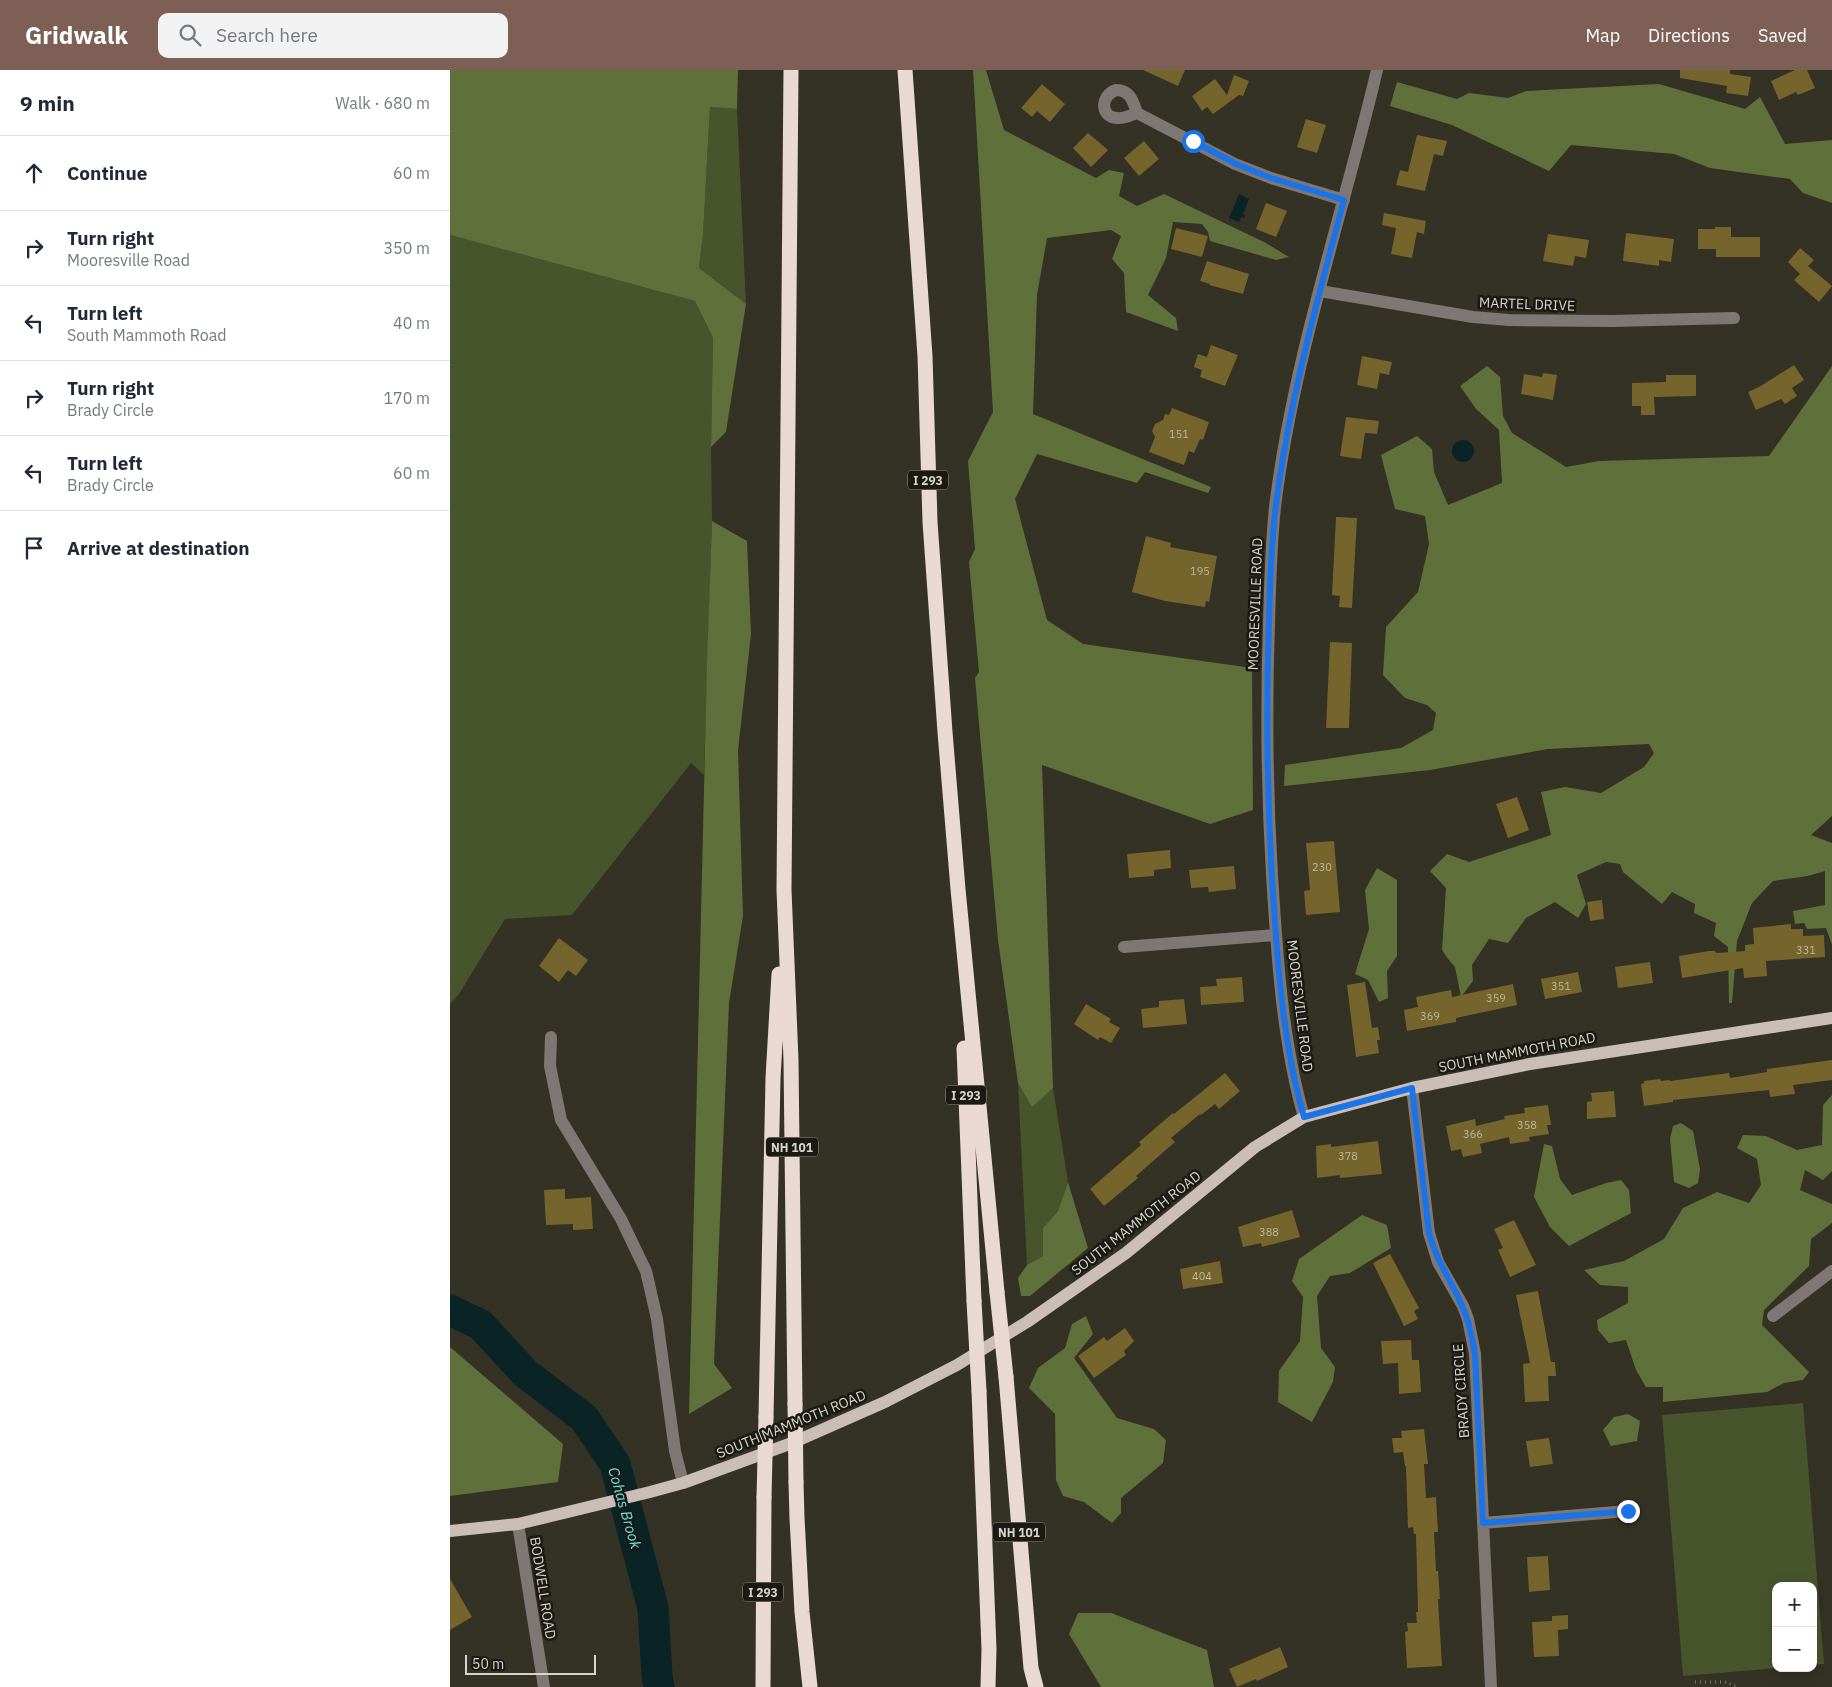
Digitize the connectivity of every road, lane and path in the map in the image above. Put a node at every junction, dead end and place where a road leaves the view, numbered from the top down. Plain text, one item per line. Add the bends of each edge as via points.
1 (791, 70) edge
2 (905, 70) edge
3 (1377, 70) edge
4 (1137, 113) dead end
5 (1344, 200) junction
6 (1320, 290) junction
7 (1734, 318) dead end
8 (784, 890) junction
9 (958, 890) junction
10 (1276, 935) junction
11 (1124, 947) dead end
12 (1832, 1018) edge
13 (552, 1037) dead end
14 (1412, 1088) junction
15 (1304, 1117) junction
16 (1832, 1271) edge
17 (1773, 1316) dead end
18 (683, 1483) junction
19 (1628, 1511) dead end
20 (1483, 1523) junction
21 (518, 1524) junction
22 (450, 1532) edge
23 (1695, 1682) dead end
24 (544, 1687) edge
25 (763, 1687) edge
26 (810, 1687) edge
27 (988, 1687) edge
28 (1036, 1687) edge
29 (1492, 1687) edge
30 (1738, 1687) edge

1 - 8 highway
2 - 9 highway, I 293 via 925,356 930,522
3 - 5 street, MOORESVILLE ROAD
4 - 5 street via 1236,164
5 - 6 street, MOORESVILLE ROAD
6 - 7 street, MARTEL DRIVE via 1473,317 1508,320
6 - 10 street, MOORESVILLE ROAD via 1290,418 1271,556 1266,735
8 - 25 highway, I 293, bridge via 773,1078
8 - 26 highway, NH 101, bridge via 791,1060 797,1518
9 - 27 highway, I 293, bridge
9 - 28 highway, NH 101, bridge via 1031,1668
10 - 11 street
10 - 15 street, MOORESVILLE ROAD via 1294,1082
12 - 14 main road, SOUTH MAMMOTH ROAD via 1530,1064
13 - 18 street via 550,1066 560,1120 621,1219 646,1271 657,1319 675,1451
14 - 15 main road, SOUTH MAMMOTH ROAD
14 - 20 street, BRADY CIRCLE via 1431,1240 1438,1262 1462,1306 1475,1354
15 - 18 main road, SOUTH MAMMOTH ROAD via 1254,1147 1094,1277 957,1365 885,1402 792,1443
16 - 17 street
18 - 21 main road, SOUTH MAMMOTH ROAD
19 - 20 street
20 - 29 street, BRADY CIRCLE
21 - 22 main road, SOUTH MAMMOTH ROAD
21 - 24 street, BODWELL ROAD
23 - 30 path via 1725,1682

